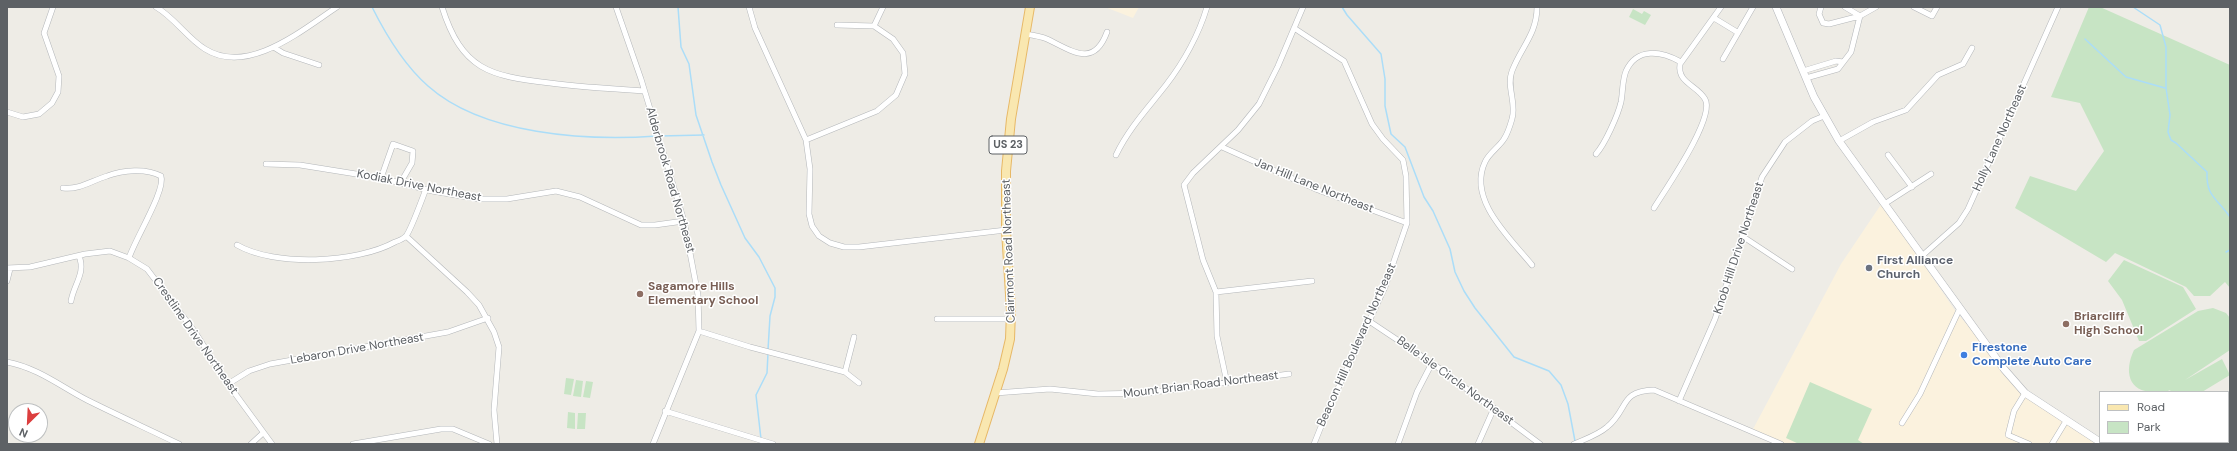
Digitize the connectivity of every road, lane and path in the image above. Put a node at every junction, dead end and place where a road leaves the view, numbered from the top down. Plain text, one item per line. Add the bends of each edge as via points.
1 (53, 7) edge
2 (156, 7) edge
3 (337, 7) edge
4 (442, 7) edge
5 (616, 7) edge
6 (749, 7) edge
7 (882, 7) edge
8 (1030, 7) edge
9 (1207, 7) edge
10 (1303, 7) edge
11 (1537, 7) edge
12 (1721, 7) edge
13 (1753, 7) edge
14 (1776, 7) edge
15 (1822, 7) edge
16 (1845, 7) edge
17 (1876, 7) edge
18 (1914, 7) edge
19 (1937, 7) edge
20 (2058, 7) edge
21 (1860, 16) junction
22 (1714, 18) junction
23 (837, 25) dead end
24 (874, 26) junction
25 (1294, 28) junction
26 (1107, 32) dead end
27 (1738, 32) junction
28 (1025, 34) junction
29 (275, 48) junction
30 (1972, 48) dead end
31 (1723, 59) dead end
32 (1681, 62) junction
33 (1844, 62) junction
34 (319, 65) dead end
35 (1803, 70) junction
36 (1806, 78) junction
37 (644, 91) junction
38 (7, 112) edge
39 (1824, 116) junction
40 (806, 140) junction
41 (1839, 140) junction
42 (1222, 148) junction
43 (1116, 154) dead end
44 (1596, 154) dead end
45 (1888, 155) dead end
46 (266, 164) dead end
47 (1931, 174) dead end
48 (380, 178) junction
49 (401, 182) junction
50 (1912, 186) junction
51 (63, 188) dead end
52 (426, 189) junction
53 (1886, 203) junction
54 (1654, 208) dead end
55 (684, 221) junction
56 (1407, 223) junction
57 (1006, 230) junction
58 (406, 236) junction
59 (1742, 236) junction
60 (237, 245) dead end
61 (1923, 255) junction
62 (80, 256) junction
63 (129, 258) junction
64 (1532, 265) dead end
65 (9, 268) edge
66 (1792, 269) dead end
67 (7, 281) edge
68 (1312, 281) dead end
69 (1216, 292) junction
70 (71, 301) dead end
71 (1960, 308) junction
72 (488, 318) junction
73 (937, 319) dead end
74 (1011, 319) junction
75 (1369, 321) junction
76 (699, 331) junction
77 (854, 337) dead end
78 (7, 362) edge
79 (1432, 363) junction
80 (846, 372) junction
81 (1289, 374) dead end
82 (1227, 382) junction
83 (859, 383) dead end
84 (228, 384) junction
85 (995, 393) junction
86 (2025, 393) junction
87 (1680, 401) junction
88 (1494, 408) junction
89 (665, 411) junction
90 (2066, 421) junction
91 (1902, 423) dead end
92 (263, 433) junction
93 (2099, 441) edge
94 (179, 444) edge
95 (251, 444) edge
96 (272, 444) edge
97 (353, 444) edge
98 (489, 444) edge
99 (497, 444) edge
100 (652, 444) edge
101 (773, 444) edge
102 (979, 444) edge
103 (1314, 444) edge
104 (1398, 444) edge
105 (1478, 444) edge
106 (1540, 444) edge
107 (1574, 444) edge
108 (1781, 444) edge
109 (2029, 444) edge
110 (2052, 444) edge

1 - 38 street via 44,33 58,70 58,92 40,114 23,117
2 - 29 street via 214,55 236,58
3 - 29 street
4 - 37 street via 460,48 482,67 498,75 518,80 589,88
5 - 37 street, Alderbrook Road Northeast
6 - 40 street via 755,28
7 - 24 street
8 - 28 main road, Clairmont Road Northeast / US 23
9 - 43 street via 1181,62
10 - 25 street
11 - 64 street via 1534,32 1520,52 1511,73 1512,121 1504,138 1485,162 1482,186 1493,217
12 - 22 street
13 - 27 street
14 - 35 main road
15 - 21 street via 1819,14 1823,23 1829,24
16 - 21 street
17 - 21 street
18 - 19 street via 1932,16
20 - 61 street, Holly Lane Northeast via 1968,209 1959,223
21 - 33 street via 1853,46
22 - 27 street
22 - 32 street
23 - 24 street
24 - 40 street via 893,39 903,53 905,74 896,95 877,111
25 - 42 street via 1259,104
25 - 56 street via 1344,61 1372,124 1383,140 1403,160
26 - 28 street via 1099,48 1084,54 1073,53 1046,39
27 - 31 street
28 - 57 main road, Clairmont Road Northeast / US 23 via 1008,149
29 - 34 street
30 - 41 street via 1963,64 1938,74 1906,110 1873,122
32 - 44 street via 1672,57 1649,52 1632,62 1627,71 1618,111
32 - 54 street via 1679,71 1682,77 1702,94 1708,108 1681,166
33 - 35 street via 1836,61
33 - 36 street via 1838,69
35 - 36 main road
36 - 39 main road
37 - 55 street, Alderbrook Road Northeast
39 - 41 main road
39 - 59 street, Knob Hill Drive Northeast via 1812,121 1780,148 1757,187
40 - 57 street via 812,226 819,236 830,243 844,247 859,247
41 - 53 main road
42 - 56 street, Jan Hill Lane Northeast via 1318,190
42 - 69 street via 1193,173 1184,185 1204,260
45 - 50 street
46 - 48 street, Kodiak Drive Northeast via 300,165
47 - 50 street
48 - 49 street, Kodiak Drive Northeast
48 - 49 street via 393,144 412,151 412,163
49 - 52 street, Kodiak Drive Northeast
50 - 53 street
51 - 63 street via 74,190 108,175 137,171 162,176 163,181 156,201
52 - 55 street, Kodiak Drive Northeast via 480,199 507,199 556,191 580,197 642,225 655,226
52 - 58 street
53 - 61 main road
55 - 76 street, Alderbrook Road Northeast via 697,279
56 - 75 street, Beacon Hill Boulevard Northeast via 1385,287
57 - 74 main road, Clairmont Road Northeast / US 23
58 - 60 street via 370,253 310,259 290,259 249,252
58 - 72 street via 467,292
59 - 66 street
59 - 87 street, Knob Hill Drive Northeast via 1715,319
61 - 71 main road
62 - 63 street, Crestline Drive Northeast via 110,252
62 - 65 street, Crestline Drive Northeast via 43,265
62 - 70 street via 82,272
63 - 84 street, Crestline Drive Northeast via 147,269 157,280 195,332
65 - 67 street
68 - 69 street
69 - 82 street via 1217,336
71 - 86 main road
71 - 91 street via 1920,394
72 - 84 street, Lebaron Drive Northeast via 448,332 270,364 249,371
72 - 99 street via 499,347 494,410
73 - 74 street
74 - 85 main road, Clairmont Road Northeast / US 23 via 1008,353
75 - 79 street, Belle Isle Circle Northeast
75 - 103 street, Beacon Hill Boulevard Northeast
76 - 80 street
76 - 89 street via 688,362
77 - 80 street
78 - 94 street via 33,369 86,400
79 - 88 street, Belle Isle Circle Northeast
79 - 104 street via 1417,392
80 - 83 street
81 - 82 street, Mount Brian Road Northeast
82 - 85 street, Mount Brian Road Northeast via 1147,393 1104,394 1050,389
84 - 92 street, Crestline Drive Northeast
85 - 102 main road, Clairmont Road Northeast / US 23
86 - 90 main road
86 - 109 street via 2014,411 2008,435
87 - 107 street via 1654,390 1636,392 1628,397 1608,427
87 - 108 street
88 - 105 street
88 - 106 street, Belle Isle Circle Northeast
89 - 100 street
89 - 101 street
90 - 93 main road
90 - 110 street
92 - 95 street
92 - 96 street, Crestline Drive Northeast
97 - 98 street via 441,428 453,429

